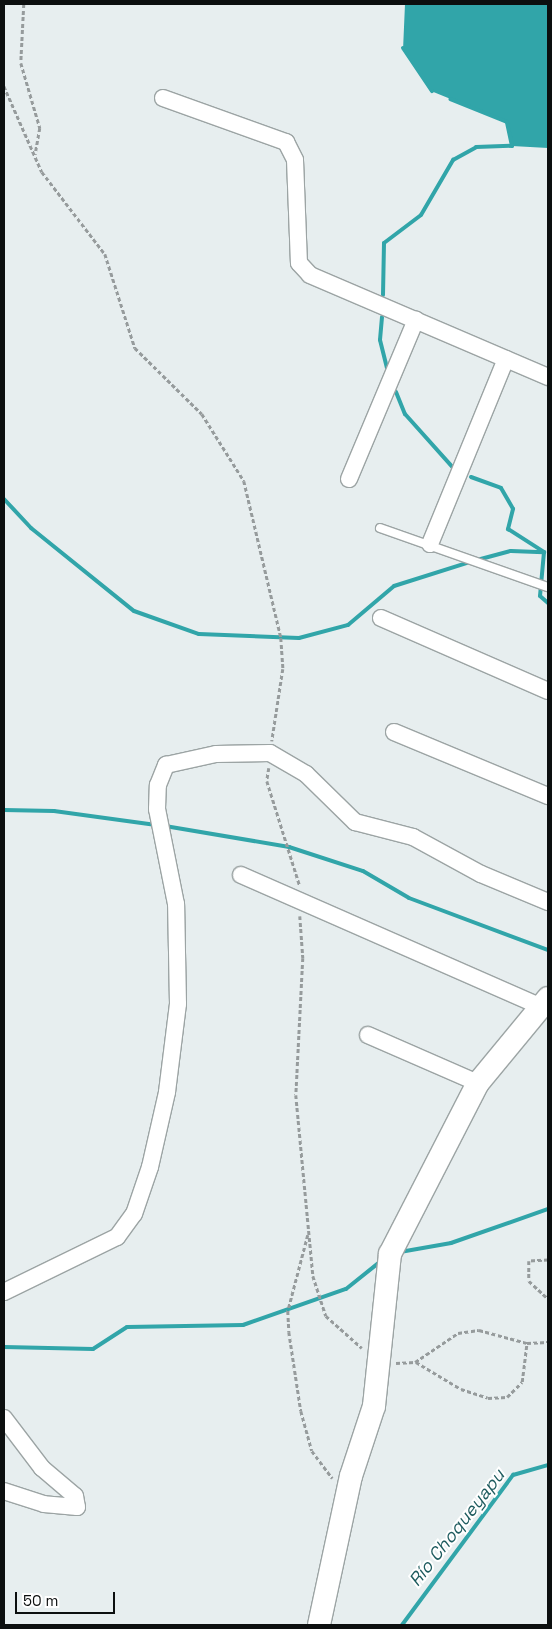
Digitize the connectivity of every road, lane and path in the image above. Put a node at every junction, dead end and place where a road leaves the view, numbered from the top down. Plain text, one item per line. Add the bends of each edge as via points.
1 (24, 4) edge
2 (4, 86) edge
3 (163, 98) dead end
4 (35, 156) junction
5 (416, 320) junction
6 (506, 359) junction
7 (548, 377) edge
8 (349, 479) dead end
9 (380, 528) dead end
10 (430, 544) junction
11 (548, 587) edge
12 (381, 618) dead end
13 (548, 691) edge
14 (394, 732) dead end
15 (270, 753) junction
16 (548, 796) edge
17 (241, 875) dead end
18 (301, 897) junction
19 (548, 902) edge
20 (544, 1002) edge
21 (368, 1035) dead end
22 (478, 1083) junction
23 (308, 1233) junction
24 (548, 1260) edge
25 (4, 1292) edge
26 (548, 1299) edge
27 (548, 1342) edge
28 (527, 1343) junction
29 (380, 1359) junction
30 (415, 1362) junction
31 (4, 1418) edge
32 (4, 1491) edge
33 (346, 1500) junction
34 (319, 1625) edge

1 - 4 path via 21,63 40,128
2 - 4 path
3 - 5 street via 286,142 295,160 299,263 335,288
4 - 15 path via 65,207 104,254 135,348 202,414 244,481 280,638 283,669
5 - 6 street
5 - 8 street
6 - 7 street
6 - 10 street
9 - 10 lane
10 - 11 lane
12 - 13 street
14 - 16 street
15 - 18 path via 268,781
15 - 19 street via 306,774 355,822 413,837 481,874
15 - 25 street via 216,754 166,765 158,785 157,809 176,904 178,1004 167,1092 150,1167 134,1214 117,1237
17 - 18 street
18 - 20 street
18 - 23 path via 303,958 296,1095
20 - 22 street
21 - 22 street
22 - 29 street via 390,1254
23 - 29 path via 313,1276 326,1316 353,1342
23 - 33 path via 293,1286 289,1332 300,1411 312,1451
24 - 26 path via 529,1261 530,1281
27 - 28 path
28 - 30 path via 479,1330 458,1332
28 - 30 path via 522,1382 507,1396 488,1398 461,1388
29 - 30 path
29 - 33 street via 374,1406
31 - 32 street via 42,1468 75,1496 77,1507 44,1504
33 - 34 street

